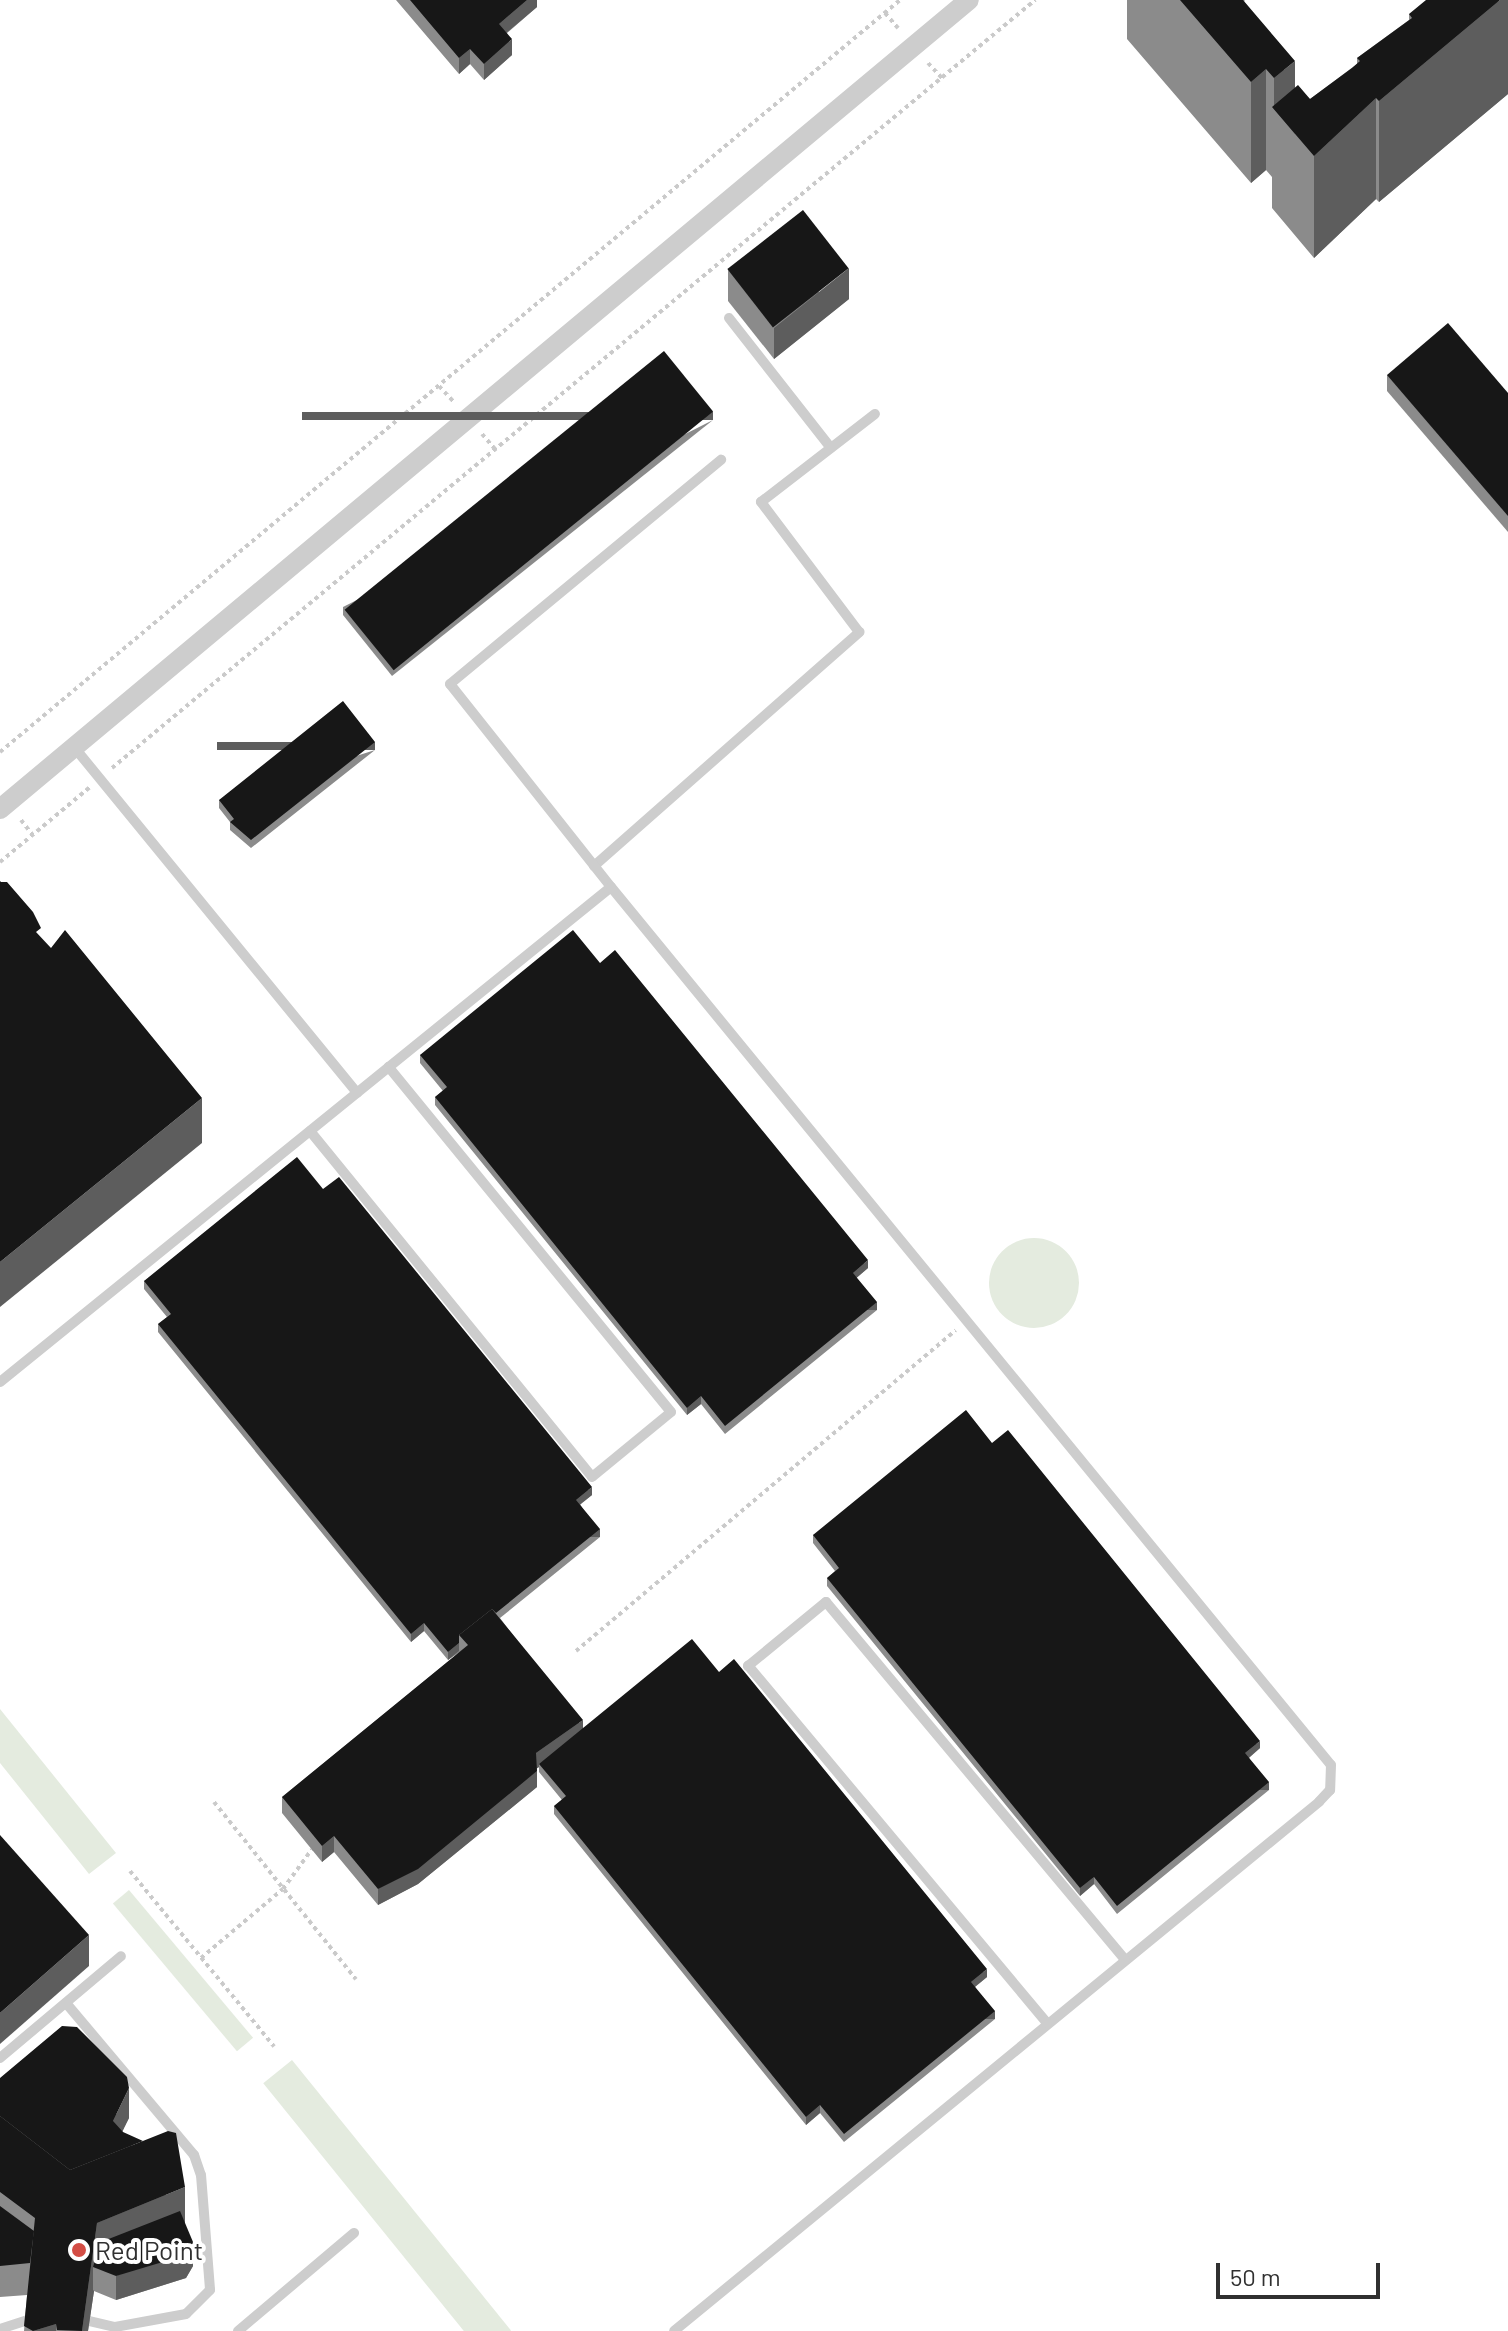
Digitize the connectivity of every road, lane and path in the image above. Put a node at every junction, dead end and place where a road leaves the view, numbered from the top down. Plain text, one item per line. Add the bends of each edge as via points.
1 (900, 0) edge
2 (969, 0) edge
3 (1035, 0) edge
4 (885, 13) junction
5 (898, 28) dead end
6 (928, 63) dead end
7 (942, 78) junction
8 (729, 318) dead end
9 (439, 386) junction
10 (453, 401) dead end
11 (875, 414) dead end
12 (482, 434) dead end
13 (831, 448) junction
14 (495, 449) junction
15 (721, 460) dead end
16 (74, 747) junction
17 (0, 752) edge
18 (100, 778) junction
19 (0, 809) edge
20 (21, 820) dead end
21 (33, 834) junction
22 (0, 862) edge
23 (594, 866) junction
24 (611, 887) junction
25 (389, 1067) junction
26 (357, 1093) junction
27 (310, 1131) junction
28 (968, 1319) junction
29 (0, 1382) edge
30 (576, 1651) dead end
31 (214, 1802) dead end
32 (312, 1849) edge
33 (130, 1871) dead end
34 (283, 1889) junction
35 (121, 1956) dead end
36 (201, 1958) junction
37 (1125, 1960) junction
38 (356, 1979) dead end
39 (66, 2003) junction
40 (1047, 2023) junction
41 (274, 2046) dead end
42 (0, 2058) edge
43 (354, 2233) dead end
44 (43, 2314) edge
45 (71, 2316) edge
46 (102, 2328) edge
47 (0, 2329) edge
48 (238, 2331) edge
49 (674, 2331) edge

1 - 4 path
2 - 16 street
3 - 7 path
4 - 5 path
4 - 9 path
6 - 7 path
7 - 14 path
8 - 13 lane
9 - 10 path
9 - 17 path
11 - 13 lane
12 - 14 path
13 - 23 lane via 761,502 859,632
14 - 18 path
15 - 23 lane via 450,684
16 - 18 lane
16 - 19 street
18 - 21 path
18 - 26 lane
20 - 21 path
21 - 22 path
23 - 24 lane
24 - 25 lane
24 - 28 lane
25 - 26 lane
25 - 27 lane via 671,1412 649,1431 592,1477
26 - 27 lane
27 - 29 lane
28 - 30 path
28 - 37 lane via 1331,1765 1334,1778 1319,1802
31 - 34 path
32 - 34 path
33 - 36 path
34 - 36 path
34 - 38 path
35 - 39 lane
36 - 41 path
37 - 40 lane
37 - 40 lane via 826,1602 748,1666
39 - 42 lane
39 - 46 lane via 194,2155 201,2175 210,2290 205,2298 186,2314
40 - 49 lane
43 - 48 lane
44 - 47 lane
45 - 46 lane

